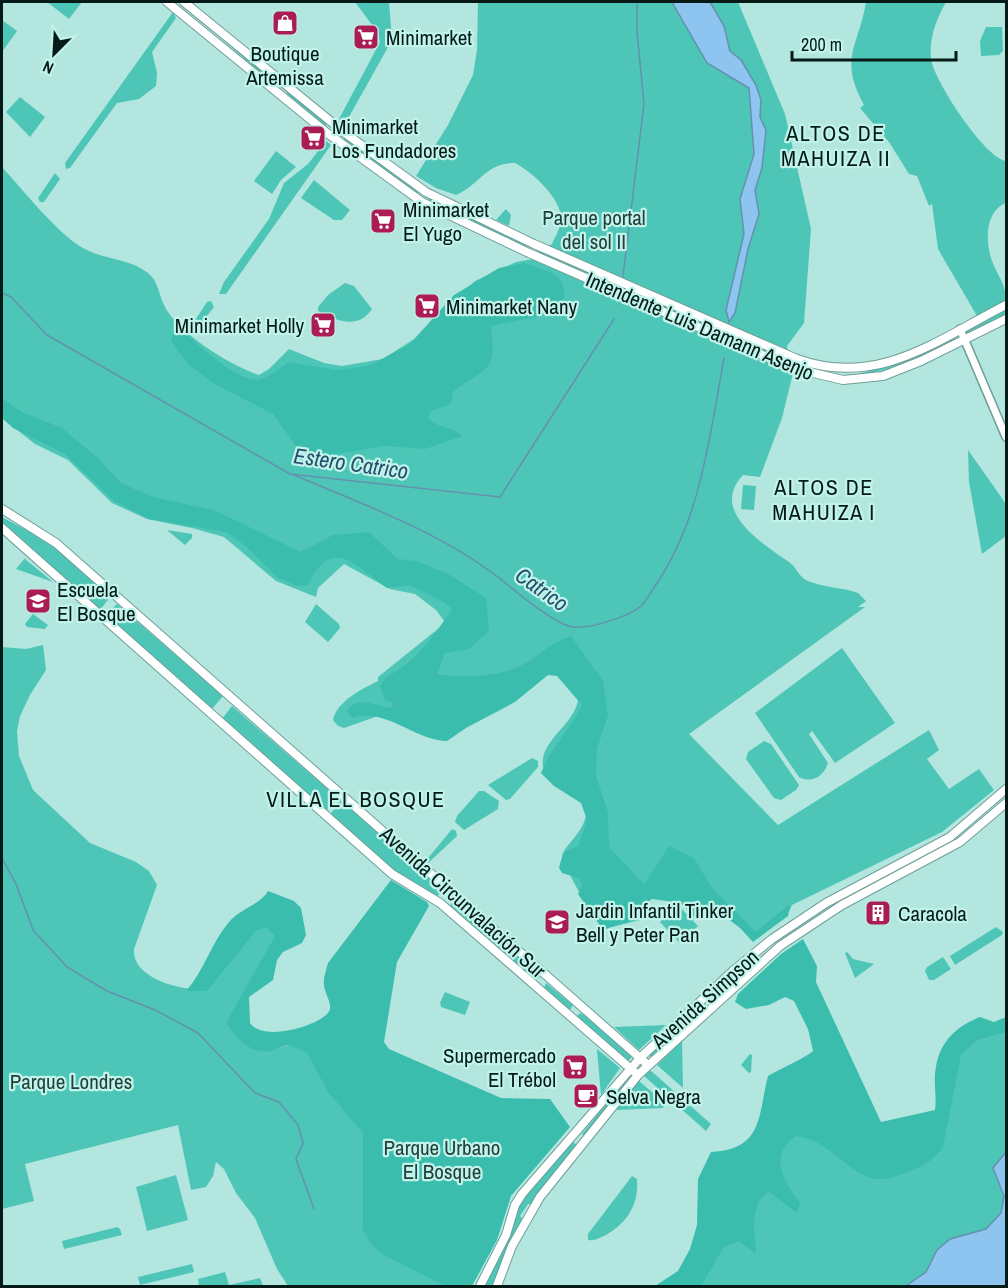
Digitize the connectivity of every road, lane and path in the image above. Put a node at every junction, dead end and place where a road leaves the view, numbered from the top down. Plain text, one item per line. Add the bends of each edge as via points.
1 (167, 2) edge
2 (184, 2) edge
3 (1006, 305) edge
4 (1006, 319) edge
5 (960, 329) junction
6 (964, 339) junction
7 (1006, 438) edge
8 (2, 509) edge
9 (2, 528) edge
10 (1006, 789) edge
11 (1006, 802) edge
12 (966, 826) junction
13 (974, 832) junction
14 (734, 970) junction
15 (740, 981) junction
16 (640, 1058) junction
17 (648, 1065) junction
18 (631, 1068) junction
19 (638, 1075) junction
20 (480, 1287) edge
21 (497, 1287) edge

1 - 6 main road, Intendente Luis Damann Asenjo via 398,187 452,218 792,368 850,381 883,376 921,362
2 - 5 main road, Intendente Luis Damann Asenjo via 343,132 444,202 797,359 825,366 863,368 894,362
3 - 5 main road, Intendente Luis Damann Asenjo
4 - 6 main road, Intendente Luis Damann Asenjo
5 - 6 street
6 - 7 street
8 - 16 main road, Avenida Circunvalación Sur via 56,543
9 - 18 main road, Avenida Circunvalación Sur via 392,874 440,903
10 - 12 main road, Avenida Simpson
11 - 13 main road, Avenida Simpson
12 - 13 main road
12 - 14 main road, Avenida Simpson via 826,903
13 - 15 main road, Avenida Simpson via 916,868 832,911 780,946
14 - 15 main road
14 - 16 main road, Avenida Simpson
15 - 17 main road, Avenida Simpson
16 - 17 main road, Avenida Circunvalación Sur
16 - 18 main road, Avenida Simpson
17 - 19 main road, Avenida Simpson
18 - 19 main road, Avenida Circunvalación Sur
18 - 20 main road, Avenida Simpson via 517,1201 506,1235
19 - 21 main road, Avenida Simpson via 540,1197 512,1246

